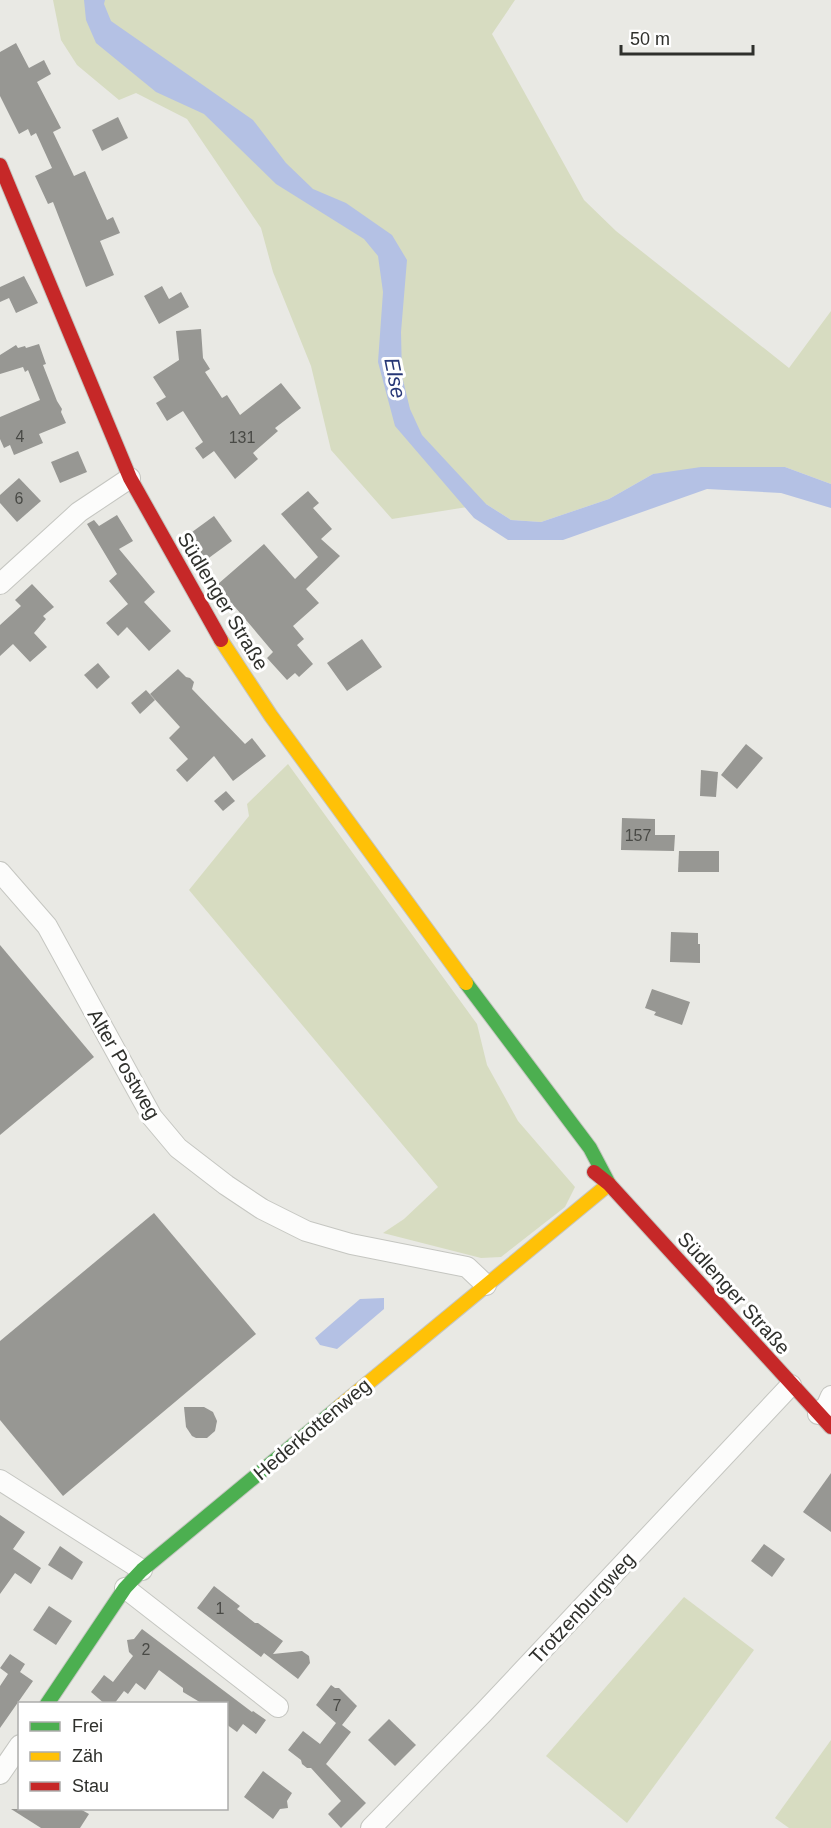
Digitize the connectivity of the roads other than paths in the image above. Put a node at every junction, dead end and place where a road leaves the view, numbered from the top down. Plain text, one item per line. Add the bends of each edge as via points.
1 (0, 165) edge
2 (130, 478) junction
3 (0, 584) edge
4 (0, 872) edge
5 (489, 1015) junction
6 (516, 1073) dead end
7 (583, 1164) dead end
8 (609, 1184) junction
9 (486, 1285) junction
10 (791, 1385) junction
11 (831, 1396) edge
12 (824, 1420) edge
13 (0, 1480) edge
14 (141, 1570) junction
15 (125, 1588) junction
16 (48, 1702) edge
17 (278, 1707) dead end
18 (18, 1748) edge
19 (0, 1774) edge
20 (371, 1828) edge

1 - 2 main road, Südlenger Straße
2 - 3 street via 79,512
2 - 5 main road, Südlenger Straße via 210,623 271,716
4 - 9 street, Alter Postweg via 47,926 152,1117 178,1148 262,1209 306,1231 351,1244 467,1266
5 - 6 main road, Südlenger Straße
5 - 8 main road, Südlenger Straße via 590,1148
7 - 8 main road, Südlenger Straße
8 - 9 main road, Hederkottenweg
8 - 10 main road, Südlenger Straße
9 - 14 main road, Hederkottenweg
10 - 12 main road, Südlenger Straße
10 - 20 street, Trotzenburgweg
11 - 12 street
13 - 14 street
14 - 15 main road, Hederkottenweg
15 - 16 main road, Hederkottenweg
15 - 17 street
18 - 19 street

